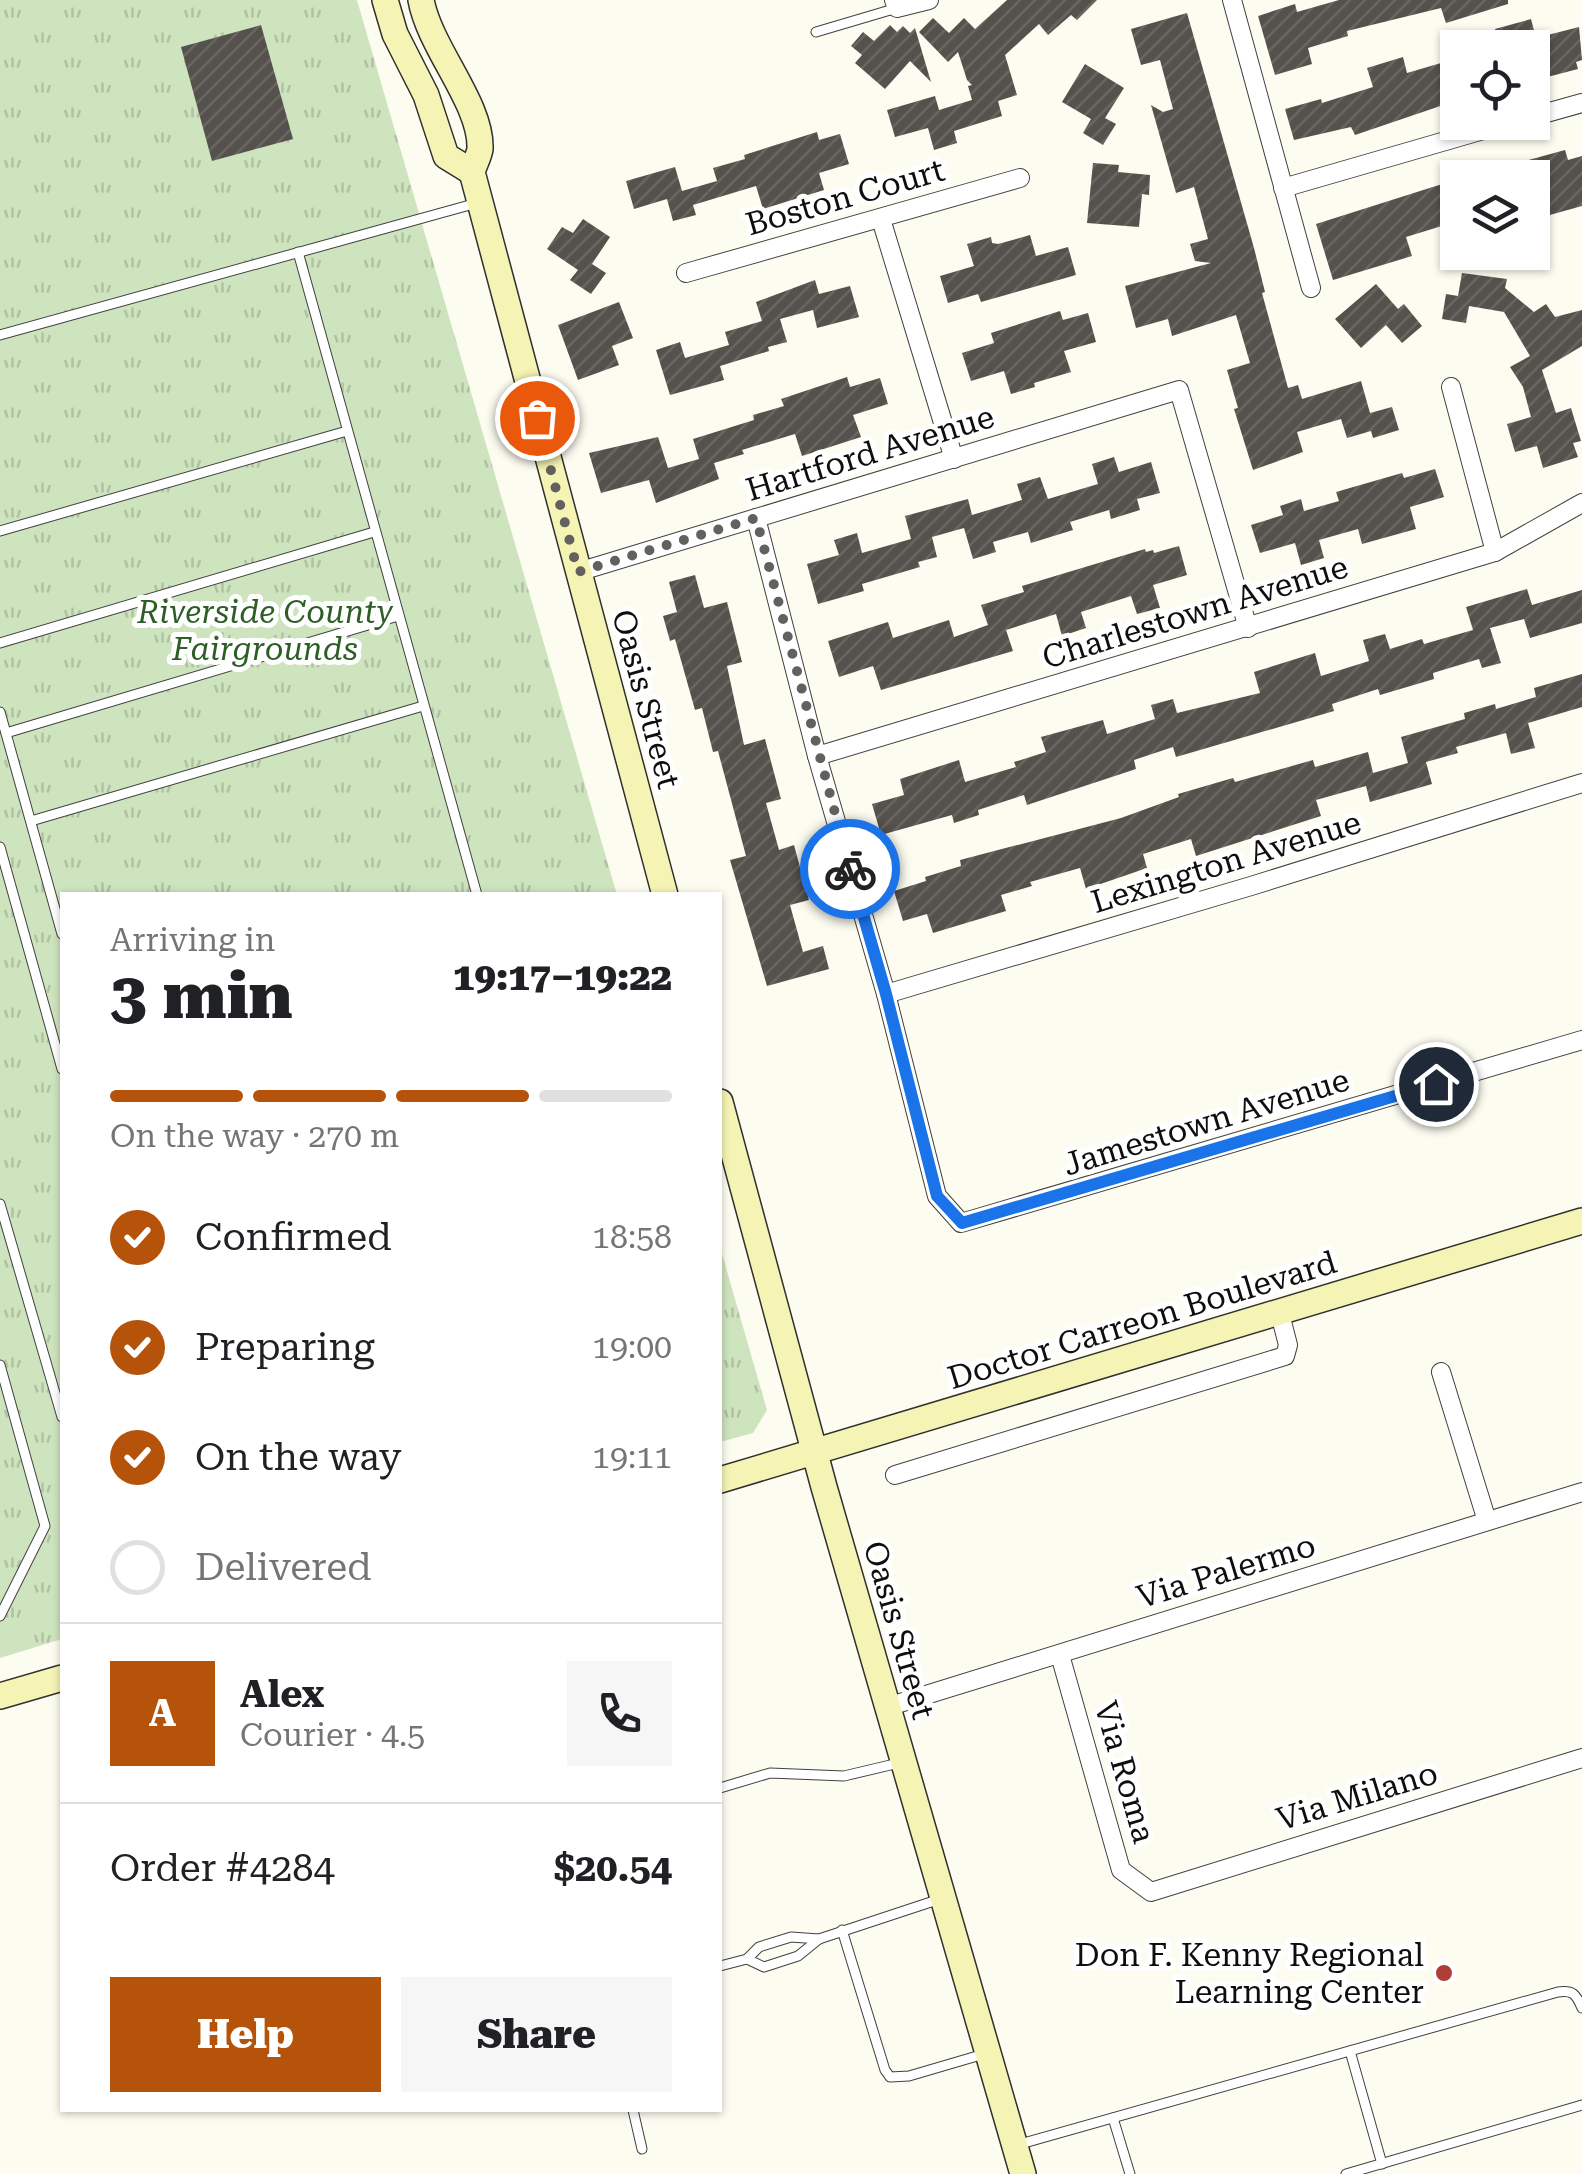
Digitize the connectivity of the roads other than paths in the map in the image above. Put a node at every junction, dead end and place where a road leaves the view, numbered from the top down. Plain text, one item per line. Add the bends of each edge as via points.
1 (385, 0) edge
2 (421, 0) edge
3 (929, 0) edge
4 (1232, 0) edge
5 (895, 4) edge
6 (816, 32) dead end
7 (1582, 103) edge
8 (1550, 111) edge
9 (1449, 140) edge
10 (472, 172) junction
11 (1020, 178) dead end
12 (1283, 188) junction
13 (480, 202) junction
14 (881, 219) junction
15 (298, 252) junction
16 (686, 273) dead end
17 (1310, 288) dead end
18 (0, 335) edge
19 (1451, 388) dead end
20 (347, 431) junction
21 (954, 459) junction
22 (1582, 502) edge
23 (756, 518) junction
24 (0, 531) edge
25 (374, 532) junction
26 (1494, 552) junction
27 (578, 572) junction
28 (398, 616) junction
29 (1248, 628) junction
30 (0, 643) edge
31 (423, 706) junction
32 (0, 712) edge
33 (6, 733) junction
34 (817, 756) junction
35 (1582, 783) edge
36 (31, 821) junction
37 (0, 848) edge
38 (477, 892) edge
39 (664, 892) edge
40 (14, 898) junction
41 (0, 902) edge
42 (60, 927) edge
43 (886, 994) junction
44 (1582, 1040) edge
45 (60, 1062) edge
46 (722, 1109) edge
47 (0, 1204) edge
48 (1582, 1221) edge
49 (1280, 1314) junction
50 (0, 1365) edge
51 (1440, 1372) dead end
52 (60, 1410) edge
53 (814, 1452) junction
54 (895, 1474) dead end
55 (722, 1479) edge
56 (1582, 1492) edge
57 (1487, 1521) junction
58 (0, 1616) edge
59 (1060, 1655) junction
60 (60, 1679) edge
61 (0, 1696) edge
62 (887, 1707) junction
63 (1582, 1758) edge
64 (903, 1762) junction
65 (722, 1787) edge
66 (1151, 1892) joint
67 (942, 1898) junction
68 (842, 1930) junction
69 (819, 1939) junction
70 (747, 1959) junction
71 (722, 1965) edge
72 (1582, 2008) edge
73 (1350, 2051) junction
74 (988, 2053) junction
75 (1582, 2104) edge
76 (633, 2112) edge
77 (1113, 2118) junction
78 (1014, 2146) junction
79 (642, 2149) dead end
80 (1382, 2164) junction
81 (1023, 2174) edge
82 (1130, 2174) edge
83 (1346, 2174) edge

1 - 10 street, Oasis Street via 446,156
2 - 10 street, Oasis Street via 436,45 469,104 480,149
3 - 5 street
4 - 12 street
5 - 6 lane
7 - 8 street
9 - 12 street
10 - 13 street, Oasis Street
11 - 14 street, Boston Court
12 - 17 street
13 - 15 lane
13 - 27 street, Oasis Street
14 - 16 street, Boston Court
14 - 21 street
15 - 18 lane
15 - 20 lane
19 - 26 street
20 - 24 lane
20 - 25 lane
21 - 23 street, Hartford Avenue
21 - 29 street, Hartford Avenue via 1179,390
22 - 26 street, Charlestown Avenue
23 - 27 street, Hartford Avenue
23 - 34 street
25 - 28 lane
25 - 30 lane
26 - 29 street, Charlestown Avenue
27 - 39 street, Oasis Street
28 - 31 lane
28 - 33 lane
29 - 34 street, Charlestown Avenue
31 - 36 lane
31 - 38 lane
32 - 33 lane
33 - 36 lane
34 - 43 street
35 - 43 street, Lexington Avenue
36 - 42 lane
37 - 40 lane
40 - 41 lane
40 - 45 lane
43 - 44 street, Jamestown Avenue via 937,1196 962,1223
46 - 53 street, Oasis Street
47 - 52 lane
48 - 49 street, Doctor Carreon Boulevard
49 - 53 street, Doctor Carreon Boulevard
49 - 54 street via 1285,1356
50 - 58 lane via 45,1526
51 - 57 street
53 - 55 street, Doctor Carreon Boulevard
53 - 62 street, Oasis Street
56 - 57 street, Via Palermo
57 - 59 street, Via Palermo
59 - 62 street, Via Palermo
59 - 66 street, Via Roma via 1121,1870
60 - 61 street
62 - 64 street, Oasis Street
63 - 66 street, Via Milano
64 - 65 lane via 844,1776 770,1773
64 - 67 street, Oasis Street
67 - 68 lane
67 - 74 street, Oasis Street
68 - 69 lane
68 - 74 lane via 890,2077
69 - 70 lane via 792,1937 759,1946
69 - 70 lane via 798,1956 764,1967
70 - 71 lane
72 - 73 lane via 1570,1990 1558,1992
73 - 77 lane
73 - 80 lane
74 - 78 street, Oasis Street
75 - 80 lane
76 - 79 lane
77 - 78 lane
77 - 82 lane
78 - 81 street, Oasis Street
80 - 83 lane

